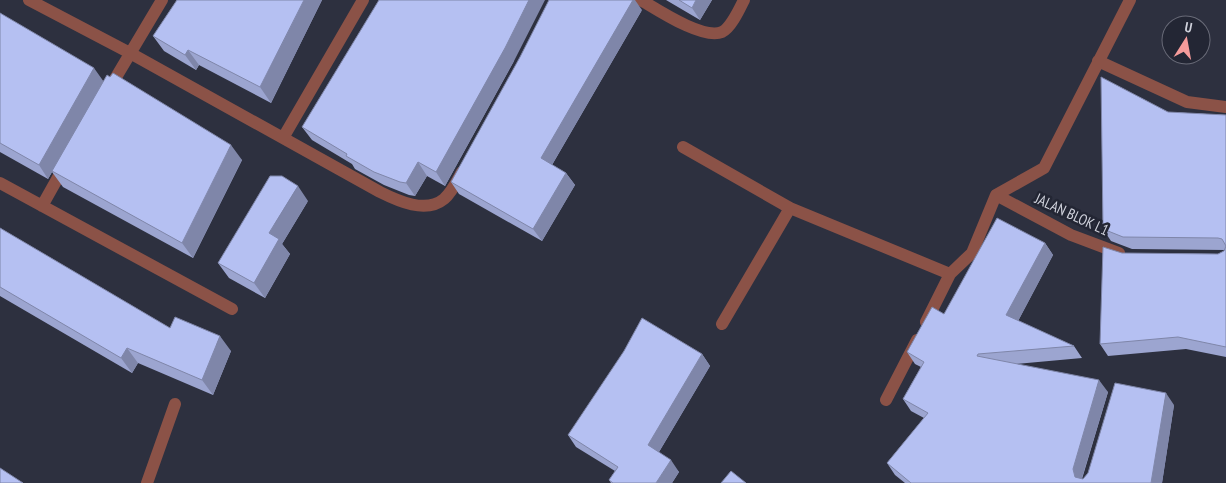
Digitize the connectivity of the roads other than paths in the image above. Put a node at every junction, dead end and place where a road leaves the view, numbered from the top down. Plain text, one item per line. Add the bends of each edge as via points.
1 (29, 0) edge
2 (162, 0) edge
3 (363, 0) edge
4 (641, 0) edge
5 (744, 0) edge
6 (1130, 0) edge
7 (130, 53) junction
8 (1098, 61) junction
9 (100, 104) edge
10 (1226, 107) edge
11 (283, 138) junction
12 (683, 146) dead end
13 (71, 155) edge
14 (469, 160) edge
15 (0, 183) edge
16 (996, 195) junction
17 (42, 206) junction
18 (790, 208) junction
19 (1130, 257) edge
20 (950, 274) junction
21 (232, 309) dead end
22 (722, 324) dead end
23 (886, 400) dead end
24 (175, 404) dead end
25 (146, 483) edge

1 - 7 street
2 - 7 street
3 - 11 street
4 - 5 street via 699,31 713,33 723,32 728,27
6 - 8 street
7 - 9 street
7 - 11 street
8 - 10 street via 1187,102
8 - 16 street via 1044,168
11 - 14 street via 380,192 415,205 444,200
12 - 18 street
13 - 17 street
15 - 17 street
16 - 19 street, JALAN BLOK L1 via 1071,235
16 - 20 street via 972,253
17 - 21 street
18 - 20 street
18 - 22 street
20 - 23 street
24 - 25 street

